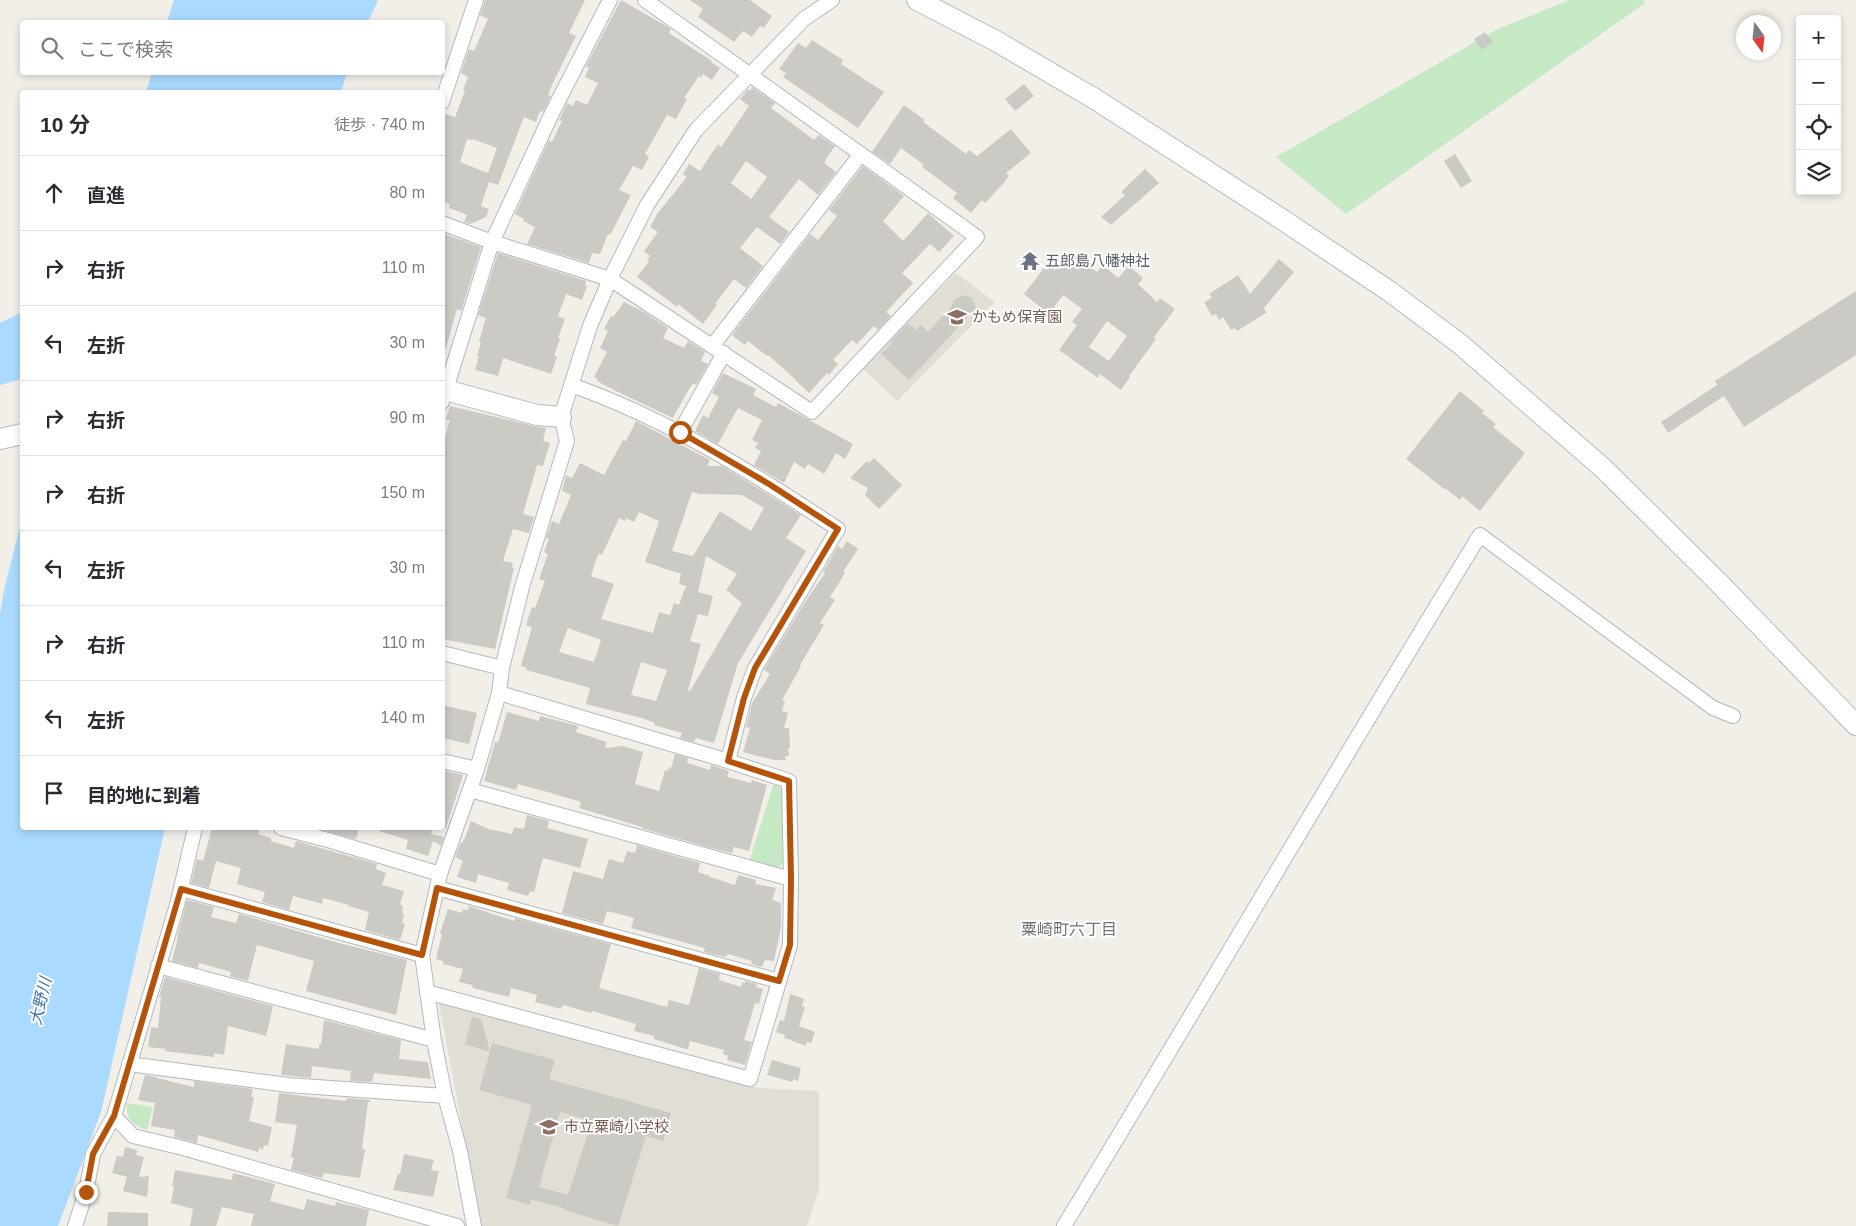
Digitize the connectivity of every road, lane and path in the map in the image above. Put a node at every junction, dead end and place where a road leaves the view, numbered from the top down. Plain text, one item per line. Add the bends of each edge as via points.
1 (476, 0) edge
2 (610, 0) edge
3 (645, 0) edge
4 (832, 0) edge
5 (917, 0) edge
6 (749, 75) junction
7 (445, 93) edge
8 (861, 154) junction
9 (445, 224) edge
10 (492, 242) junction
11 (610, 280) junction
12 (718, 349) junction
13 (571, 385) junction
14 (445, 391) edge
15 (445, 394) edge
16 (561, 417) junction
17 (680, 432) junction
18 (20, 434) edge
19 (0, 439) edge
20 (445, 654) edge
21 (502, 668) junction
22 (499, 694) junction
23 (1733, 716) dead end
24 (1856, 725) edge
25 (728, 761) junction
26 (445, 762) edge
27 (477, 769) junction
28 (470, 790) junction
29 (195, 830) edge
30 (289, 830) edge
31 (791, 879) junction
32 (438, 881) junction
33 (181, 889) junction
34 (422, 955) junction
35 (158, 966) junction
36 (779, 981) junction
37 (427, 992) junction
38 (434, 1040) junction
39 (129, 1064) junction
40 (445, 1096) junction
41 (114, 1116) junction
42 (75, 1226) edge
43 (457, 1226) edge
44 (474, 1226) edge
45 (1064, 1226) edge

1 - 7 street
2 - 10 street
3 - 6 street
4 - 6 street via 804,20
5 - 24 street via 996,41 1095,99 1389,291 1460,344 1604,469
6 - 8 street
6 - 11 street via 696,130 647,204
8 - 12 street
8 - 12 street via 977,237 812,412
9 - 10 street
10 - 11 street
10 - 14 street
11 - 12 street
11 - 13 street via 590,326
12 - 17 street
13 - 16 street
13 - 17 street
15 - 16 street via 537,415
16 - 21 street via 567,441
17 - 25 street via 838,529 755,668
18 - 19 street
20 - 21 street
21 - 22 street
22 - 25 street
22 - 27 street
23 - 45 street via 1713,708 1480,535
25 - 31 street via 789,781
26 - 27 street
27 - 28 street
28 - 31 street
28 - 32 street
29 - 33 street
30 - 32 street via 328,840
31 - 36 street via 790,945
32 - 34 street
32 - 36 street
33 - 34 street
33 - 35 street
34 - 37 street
35 - 38 street
35 - 39 street
36 - 37 street via 750,1079
37 - 38 street
38 - 40 street
39 - 40 street via 288,1085
39 - 41 street
40 - 44 street via 460,1151
41 - 42 street via 93,1154
41 - 43 street via 133,1136

